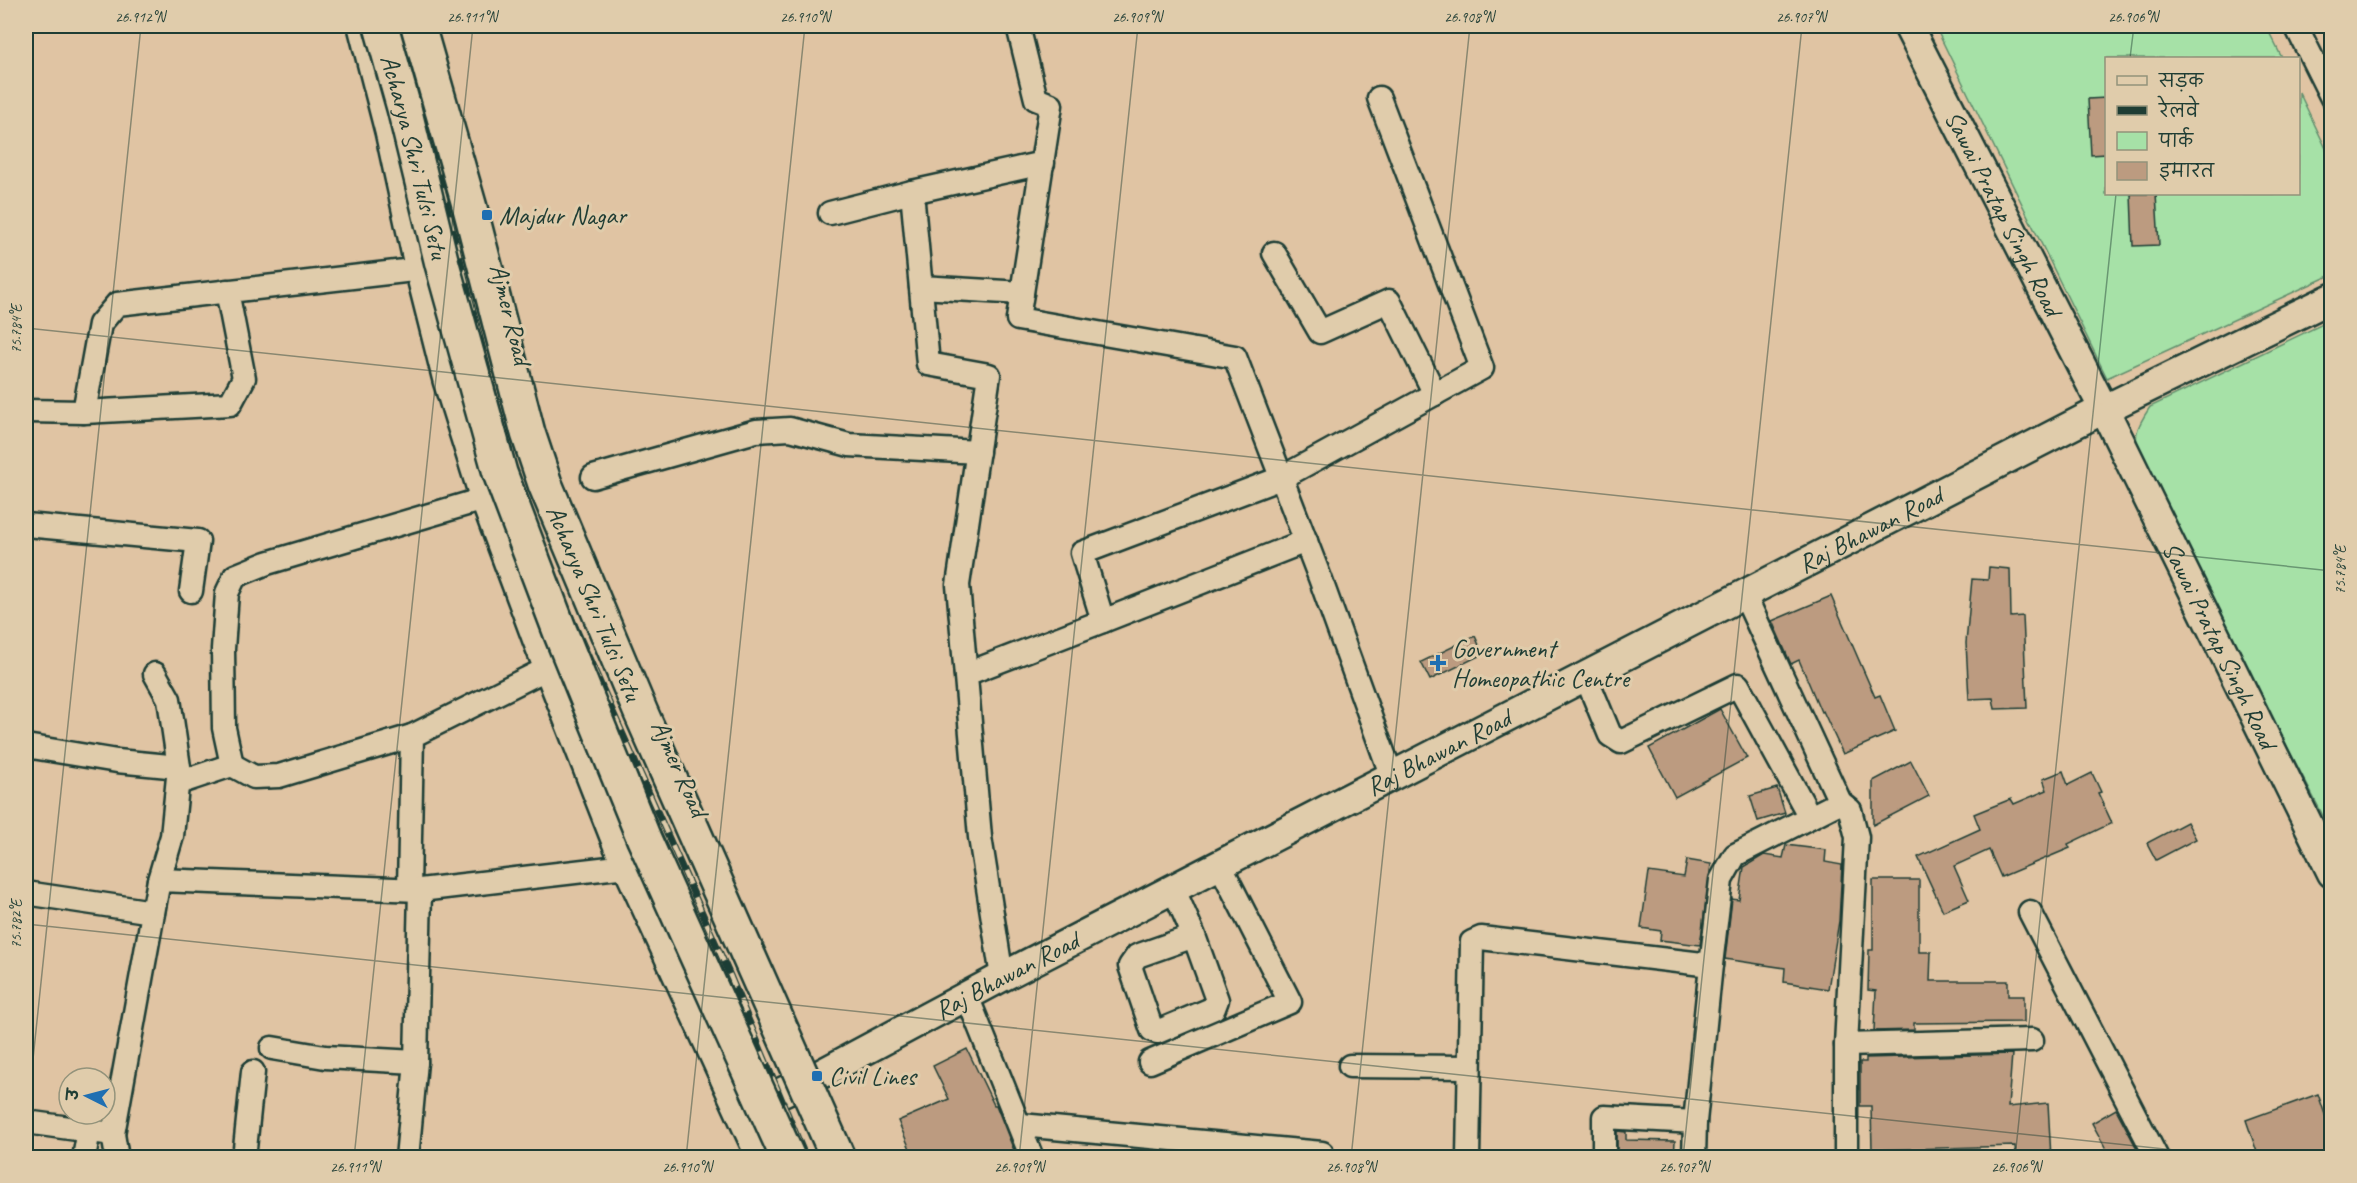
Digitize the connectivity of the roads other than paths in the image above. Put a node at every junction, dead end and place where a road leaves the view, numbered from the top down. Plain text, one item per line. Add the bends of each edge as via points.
1 (365, 26) edge
2 (381, 26) edge
3 (418, 26) edge
4 (433, 26) edge
5 (1018, 26) edge
6 (1908, 26) edge
7 (2296, 26) edge
8 (1379, 98) dead end
9 (2331, 98) edge
10 (1043, 163) junction
11 (912, 192) junction
12 (830, 213) dead end
13 (488, 220) junction
14 (414, 233) junction
15 (1274, 253) dead end
16 (422, 269) junction
17 (921, 287) junction
18 (227, 291) junction
19 (1022, 293) junction
20 (2331, 298) edge
21 (1435, 394) junction
22 (2102, 410) junction
23 (26, 411) edge
24 (84, 412) junction
25 (978, 452) junction
26 (593, 477) dead end
27 (1281, 478) junction
28 (487, 498) junction
29 (26, 525) edge
30 (1306, 541) junction
31 (191, 591) dead end
32 (1745, 596) junction
33 (1103, 621) junction
34 (550, 667) junction
35 (155, 674) dead end
36 (966, 674) junction
37 (1586, 677) junction
38 (412, 736) junction
39 (26, 746) edge
40 (232, 765) junction
41 (179, 775) junction
42 (1392, 777) junction
43 (1840, 802) junction
44 (1810, 817) junction
45 (630, 862) junction
46 (1220, 865) junction
47 (2331, 873) edge
48 (159, 880) junction
49 (415, 889) junction
50 (1174, 890) junction
51 (26, 892) edge
52 (153, 912) junction
53 (2030, 912) dead end
54 (1194, 936) junction
55 (1711, 965) junction
56 (1002, 977) junction
57 (967, 996) junction
58 (2032, 1040) dead end
59 (1846, 1045) junction
60 (272, 1048) dead end
61 (416, 1062) junction
62 (1150, 1062) dead end
63 (1350, 1066) dead end
64 (1469, 1067) junction
65 (253, 1072) dead end
66 (817, 1076) junction
67 (743, 1110) junction
68 (26, 1122) edge
69 (1695, 1122) junction
70 (1021, 1125) junction
71 (89, 1130) junction
72 (113, 1134) junction
73 (1322, 1154) dead end
74 (84, 1158) edge
75 (117, 1158) edge
76 (244, 1158) edge
77 (407, 1158) edge
78 (764, 1158) edge
79 (788, 1158) edge
80 (838, 1158) edge
81 (850, 1158) edge
82 (1032, 1158) edge
83 (1468, 1158) edge
84 (1604, 1158) edge
85 (1694, 1158) edge
86 (1846, 1158) edge
87 (2157, 1158) edge

1 - 14 highway
2 - 79 highway, Acharya Shri Tulsi Setu, bridge via 441,264 500,473 644,839
3 - 80 highway, Acharya Shri Tulsi Setu, bridge via 545,484 641,713
4 - 13 highway, Ajmer Road
5 - 10 street via 1036,99 1051,105
6 - 22 street, Sawai Pratap Singh Road
7 - 9 street
8 - 21 street via 1482,368
10 - 11 street
10 - 19 street
11 - 12 street
11 - 17 street
13 - 14 highway
13 - 66 highway, Ajmer Road via 525,368 558,475 650,700
14 - 16 highway
15 - 21 street via 1320,332 1389,301
16 - 18 street
16 - 28 highway via 450,381
17 - 19 street
17 - 25 street via 928,364 990,375
18 - 24 street via 117,304 100,324
18 - 24 street via 244,378 230,404
19 - 27 street via 1018,319 1235,357
20 - 22 street, Raj Bhawan Road
21 - 27 street
22 - 32 street, Raj Bhawan Road
22 - 47 street, Sawai Pratap Singh Road
23 - 24 street
25 - 26 street via 849,445 790,429 756,431
25 - 36 street via 958,585
27 - 30 street
27 - 33 street via 1082,553
28 - 34 highway
28 - 40 street via 235,576 227,593 223,649 224,728
29 - 31 street via 198,541
30 - 33 street
30 - 42 street
32 - 37 street, Raj Bhawan Road
32 - 43 street
33 - 36 street
34 - 38 street
34 - 45 highway
35 - 41 street via 169,699
36 - 56 street via 980,837
37 - 42 street, Raj Bhawan Road
37 - 44 street via 1610,735 1621,742 1738,685
38 - 40 street via 279,776 254,777
38 - 49 street
39 - 41 street
40 - 41 street
41 - 48 street via 171,836
42 - 46 street, Raj Bhawan Road
43 - 44 street
43 - 59 street via 1850,810 1857,837
44 - 55 street via 1735,855 1721,880
45 - 49 street via 618,867
45 - 67 highway
46 - 50 street, Raj Bhawan Road
46 - 62 street via 1290,1002
48 - 49 street
48 - 52 street
49 - 61 street
50 - 54 street
50 - 56 street, Raj Bhawan Road
51 - 52 street
52 - 72 street
53 - 87 street
54 - 54 street via 1216,1005 1157,1032 1152,1030 1130,966 1132,960
55 - 64 street via 1481,938 1472,942 1470,950
55 - 69 street
56 - 57 street, Raj Bhawan Road
57 - 66 street, Raj Bhawan Road
57 - 70 street
58 - 59 street
59 - 86 street
60 - 61 street via 325,1057
61 - 77 street
63 - 64 street
64 - 83 street
65 - 76 street
66 - 67 street, Raj Bhawan Road
66 - 81 highway, Ajmer Road
67 - 78 highway
68 - 71 street
69 - 84 street via 1604,1117
69 - 85 street
70 - 73 street
70 - 82 street
71 - 72 street
71 - 74 street
72 - 75 street

